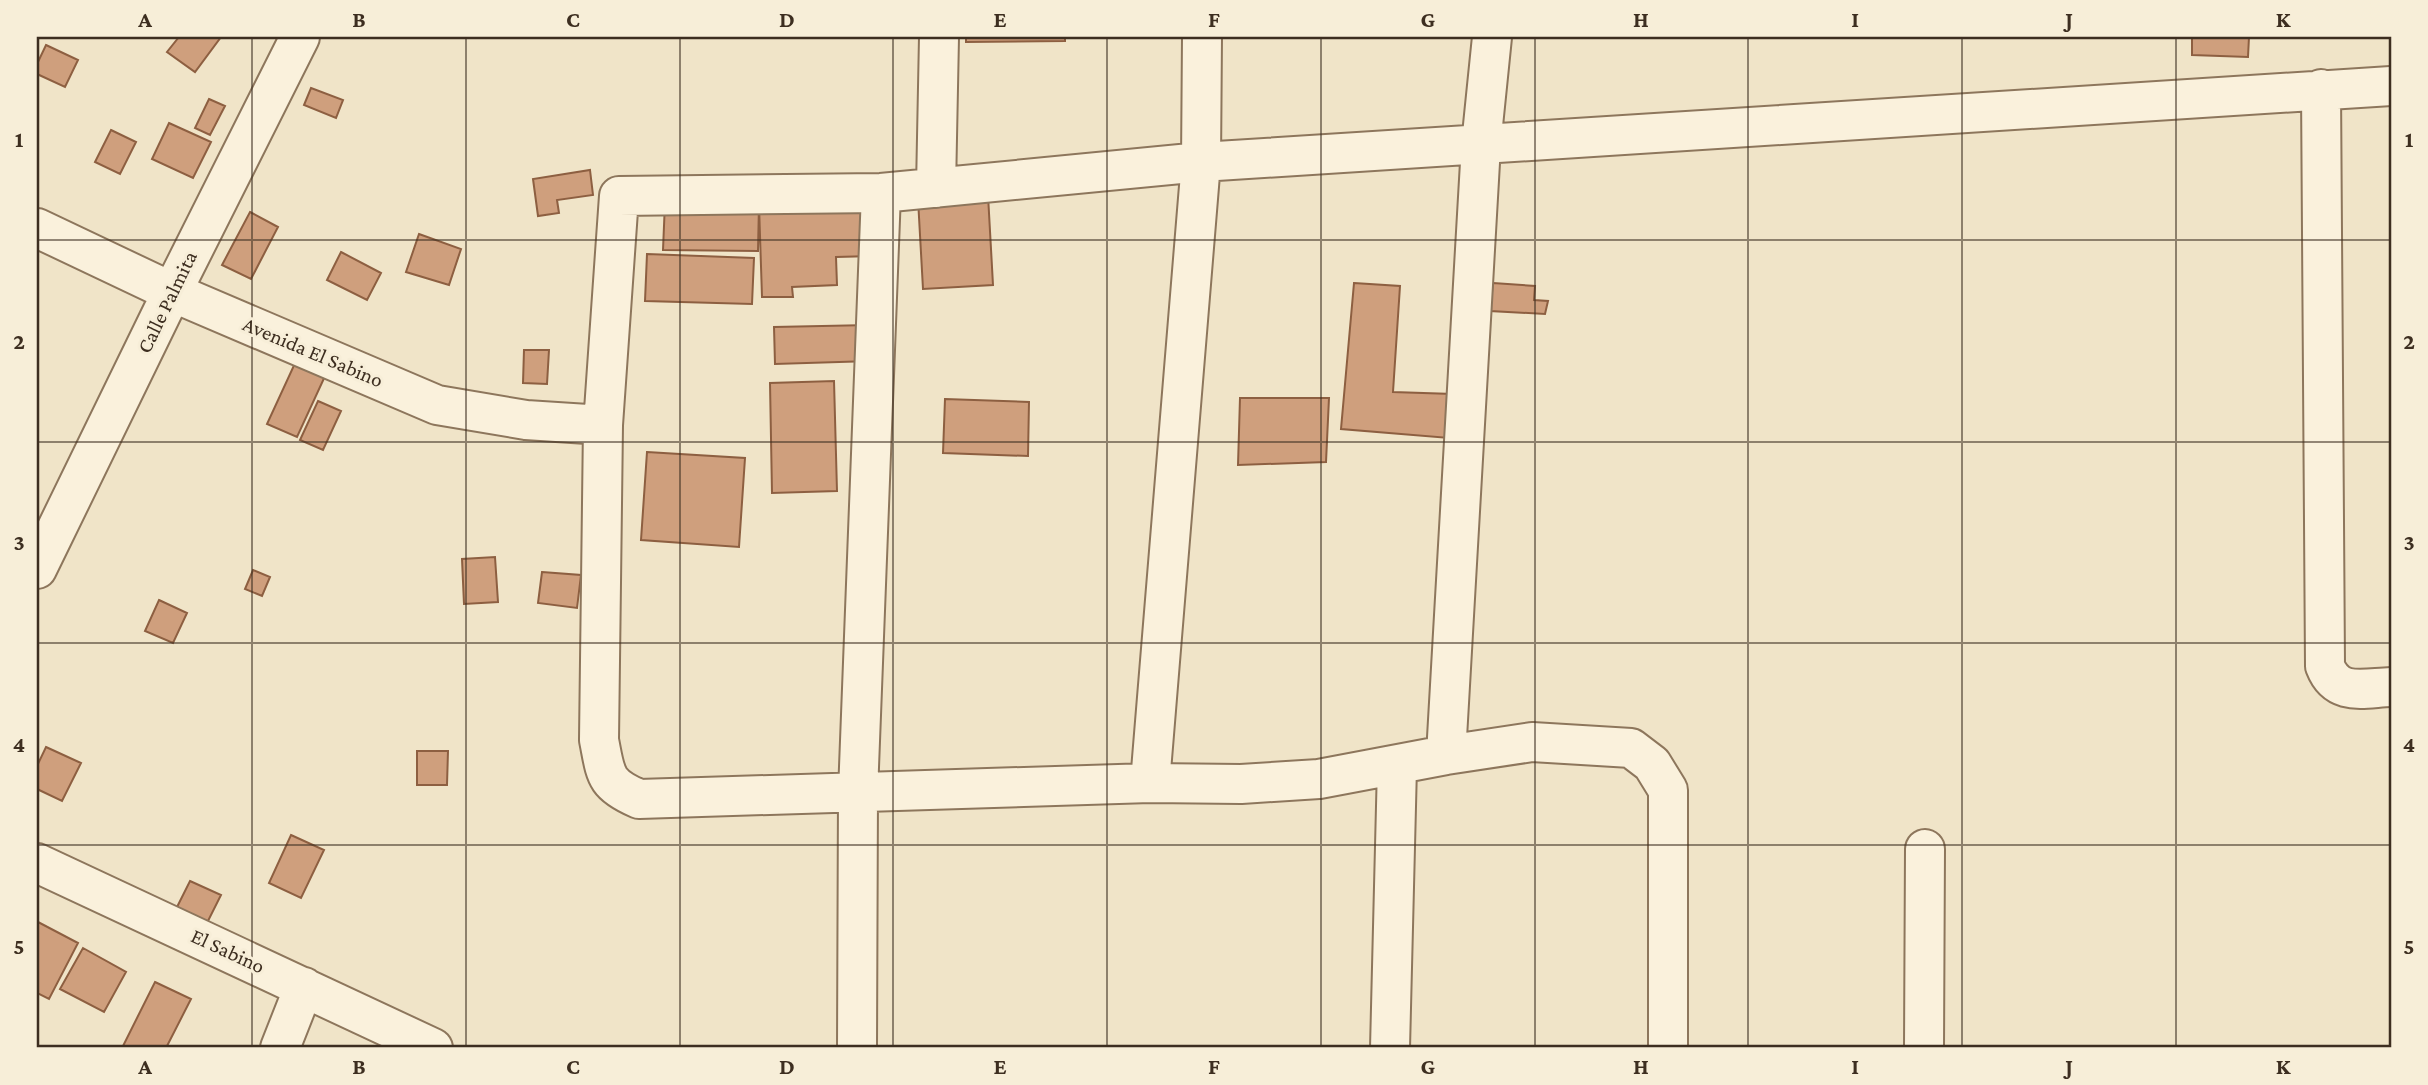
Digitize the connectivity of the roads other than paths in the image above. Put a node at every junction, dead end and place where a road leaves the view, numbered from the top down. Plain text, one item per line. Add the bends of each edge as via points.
1 (300, 37) edge
2 (939, 37) edge
3 (1202, 37) edge
4 (1492, 37) edge
5 (2391, 86) edge
6 (2320, 89) junction
7 (1481, 145) junction
8 (1201, 162) junction
9 (936, 188) junction
10 (881, 193) junction
11 (37, 228) edge
12 (172, 292) junction
13 (603, 425) junction
14 (37, 569) edge
15 (2391, 687) edge
16 (1446, 755) junction
17 (1396, 766) junction
18 (1150, 783) junction
19 (858, 793) junction
20 (1925, 849) dead end
21 (37, 863) edge
22 (304, 987) junction
23 (426, 1044) edge
24 (280, 1048) edge
25 (857, 1048) edge
26 (1390, 1048) edge
27 (1668, 1048) edge
28 (1924, 1048) edge

1 - 12 street, Calle Palmita
2 - 9 street
3 - 8 street
4 - 7 street
5 - 6 street
6 - 7 street
6 - 15 street via 2325,666 2330,680 2342,688
7 - 8 street
7 - 16 street
8 - 9 street
8 - 18 street
9 - 10 street
10 - 13 street via 619,196
10 - 19 street
11 - 12 street, Avenida El Sabino
12 - 13 street, Avenida El Sabino via 437,405 526,420
12 - 14 street, Calle Palmita
13 - 19 street via 599,740 605,772 618,790 639,799
16 - 17 street
16 - 27 street via 1532,742 1631,748 1652,764 1668,790
17 - 18 street via 1319,779
17 - 26 street
18 - 19 street
19 - 25 street
20 - 28 street
21 - 22 street, El Sabino
22 - 23 street, El Sabino
22 - 24 street

